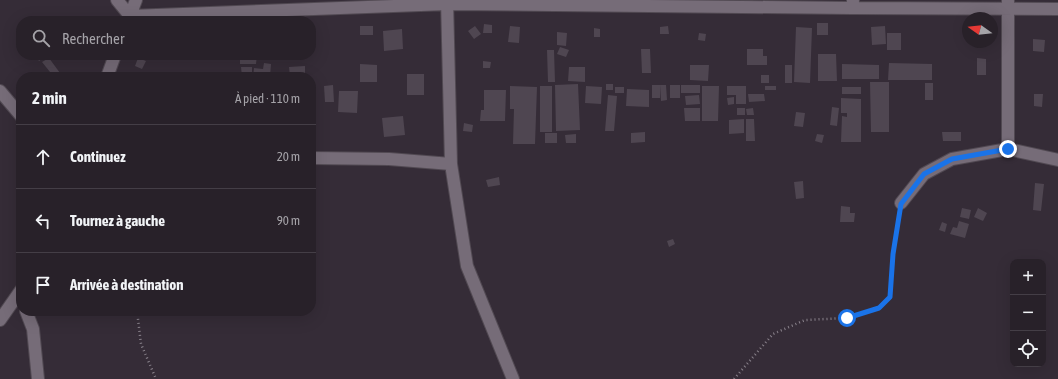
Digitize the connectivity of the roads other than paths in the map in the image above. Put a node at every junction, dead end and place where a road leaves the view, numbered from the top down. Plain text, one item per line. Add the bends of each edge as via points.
1 (117, 0) edge
2 (136, 0) edge
3 (447, 2) edge
4 (853, 4) edge
5 (1008, 4) edge
6 (1058, 9) edge
7 (127, 16) edge
8 (130, 16) edge
9 (185, 16) edge
10 (113, 60) edge
11 (109, 72) edge
12 (0, 91) edge
13 (16, 110) edge
14 (1008, 149) junction
15 (316, 158) edge
16 (1058, 160) edge
17 (451, 164) junction
18 (901, 204) road end
19 (16, 300) edge
20 (28, 316) edge
21 (0, 320) edge
22 (38, 379) edge
23 (513, 379) edge

1 - 7 street
2 - 8 street
3 - 4 street
3 - 9 street
3 - 17 street
4 - 5 street
5 - 6 street
5 - 14 street
10 - 11 street
12 - 13 street
14 - 16 street
14 - 18 street via 952,159 924,174
15 - 17 street via 389,159
17 - 23 street via 467,266
19 - 21 street
20 - 22 street via 33,328

